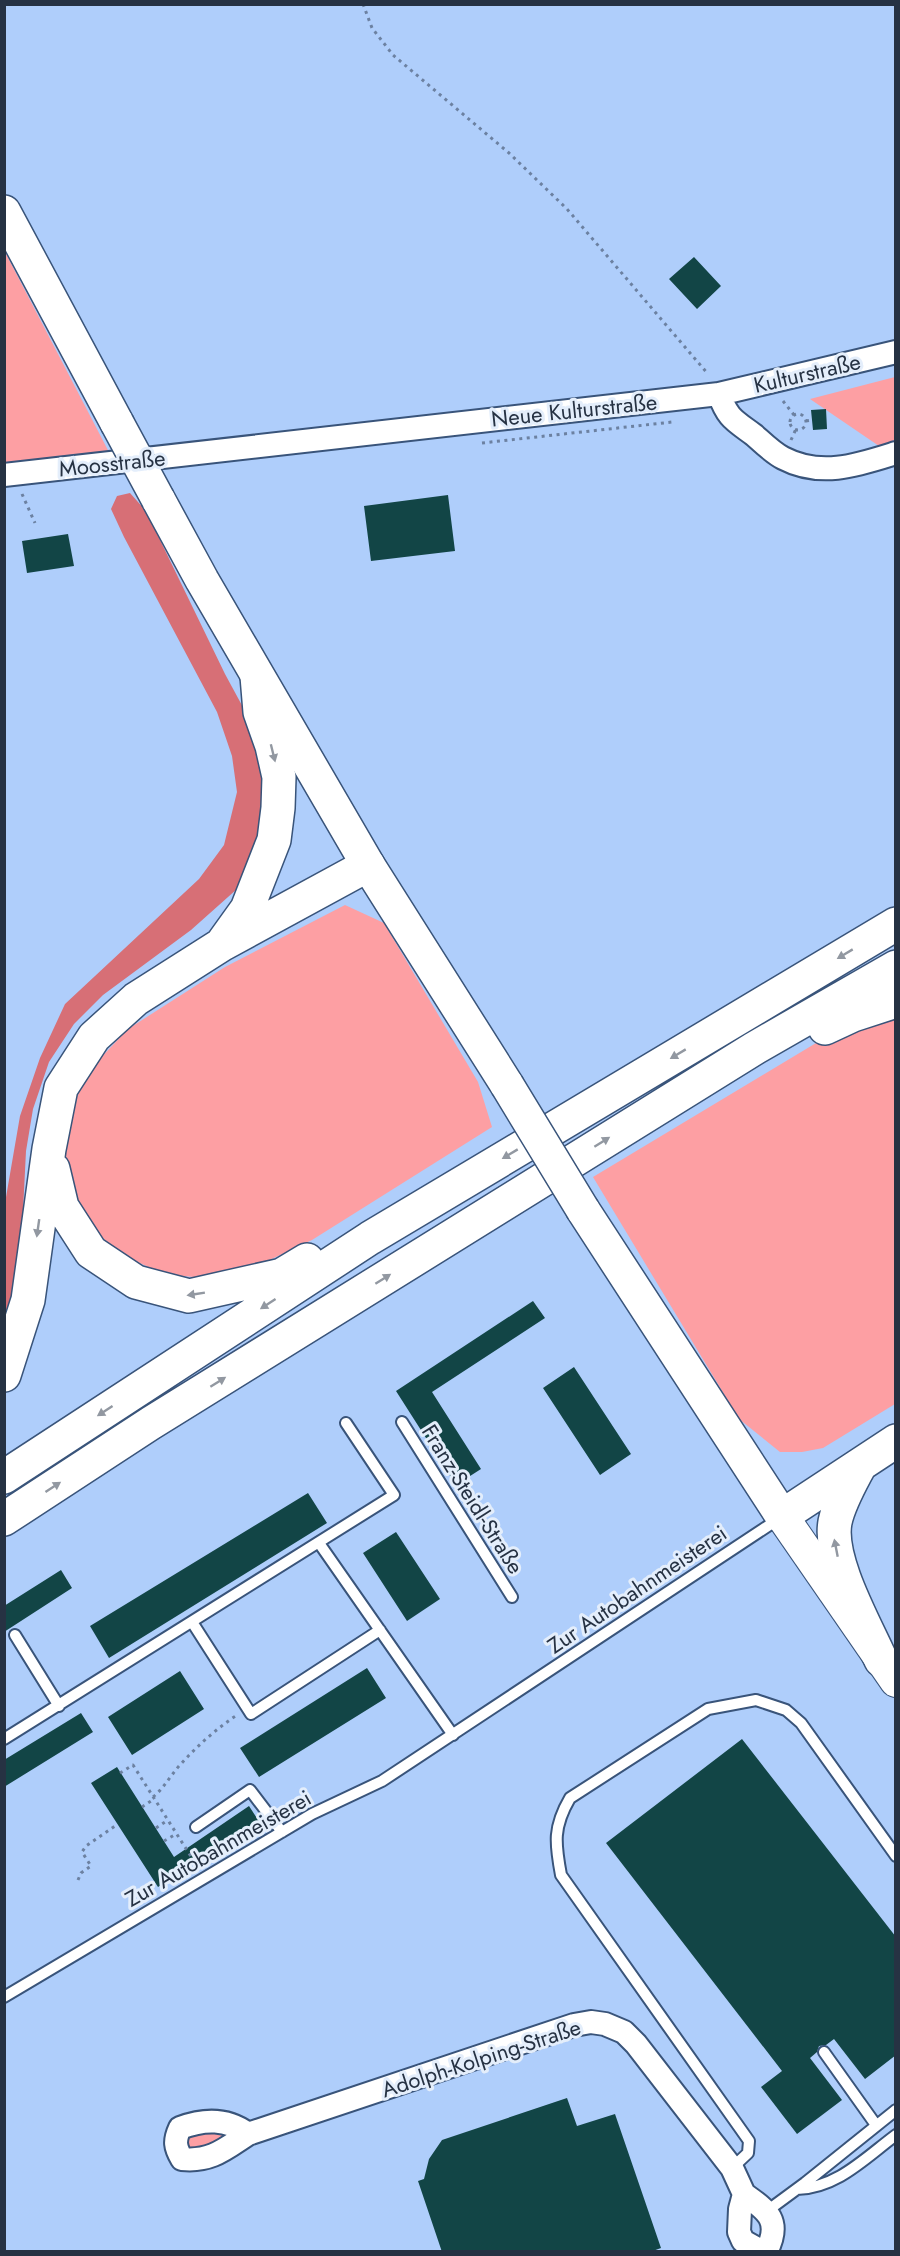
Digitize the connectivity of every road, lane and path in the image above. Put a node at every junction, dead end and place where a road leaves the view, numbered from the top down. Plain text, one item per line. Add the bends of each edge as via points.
1 (363, 4) edge
2 (4, 212) edge
3 (896, 352) edge
4 (719, 394) junction
5 (780, 397) dead end
6 (794, 415) junction
7 (812, 420) dead end
8 (806, 421) junction
9 (220, 452) joint
10 (896, 453) edge
11 (8, 474) edge
12 (35, 523) dead end
13 (257, 676) junction
14 (368, 865) junction
15 (896, 924) edge
16 (221, 945) junction
17 (896, 967) edge
18 (896, 1001) edge
19 (755, 1047) junction
20 (49, 1149) junction
21 (370, 1238) junction
22 (4, 1375) edge
23 (402, 1422) dead end
24 (346, 1423) dead end
25 (896, 1441) edge
26 (859, 1467) junction
27 (4, 1477) edge
28 (782, 1516) junction
29 (4, 1519) edge
30 (319, 1543) junction
31 (512, 1597) dead end
32 (192, 1622) junction
33 (380, 1630) junction
34 (15, 1635) dead end
35 (888, 1671) edge
36 (59, 1706) junction
37 (247, 1708) junction
38 (453, 1735) junction
39 (4, 1739) edge
40 (120, 1773) dead end
41 (154, 1798) junction
42 (142, 1807) dead end
43 (168, 1820) junction
44 (118, 1824) dead end
45 (196, 1827) dead end
46 (156, 1828) dead end
47 (282, 1832) junction
48 (176, 1834) junction
49 (164, 1841) dead end
50 (896, 1857) edge
51 (204, 1878) junction
52 (78, 1880) dead end
53 (4, 1998) edge
54 (824, 2052) dead end
55 (896, 2110) edge
56 (876, 2125) junction
57 (248, 2134) dead end
58 (896, 2135) edge
59 (732, 2168) junction
60 (797, 2189) junction
61 (744, 2194) junction
62 (767, 2211) junction
63 (765, 2252) edge

1 - 4 path via 372,28 393,55 509,153 567,209 707,372
2 - 13 main road, bridge
3 - 4 street, Kulturstraße
4 - 9 street, Neue Kulturstraße
4 - 10 street via 726,413 782,458 800,465 831,469
5 - 6 path
6 - 8 path via 802,415
6 - 8 path via 794,428 801,429
7 - 8 path
9 - 11 street, Moosstraße
11 - 12 path
13 - 14 main road
13 -> 16 main road via 260,712 279,777 274,840 247,909
14 - 16 main road
14 - 28 main road, bridge via 583,1210
15 -> 21 main road
16 - 20 main road via 136,999 94,1037 61,1088
17 - 19 main road
18 - 19 main road via 853,1015 797,1041
29 -> 19 main road
21 -> 20 main road via 336,1244 282,1275 189,1296 136,1282 91,1252 62,1207
20 -> 22 main road via 28,1300
21 -> 27 main road
23 - 31 lane, Franz-Steidl-Straße
24 - 30 lane via 394,1495
25 - 26 main road
26 - 28 main road
35 -> 26 main road via 842,1570 834,1536 841,1503
28 - 35 main road
28 - 38 lane, Zur Autobahnmeisterei
30 - 32 lane
30 - 33 lane
32 - 36 lane
32 - 37 lane
33 - 37 lane via 251,1714
33 - 38 lane
34 - 36 lane
36 - 39 lane
37 - 41 path via 189,1754
38 - 47 lane, Zur Autobahnmeisterei via 382,1781
40 - 41 path via 133,1765
41 - 42 path
41 - 43 path
43 - 46 path
43 - 48 path
44 - 52 path via 82,1851 91,1866
45 - 47 lane via 250,1790
47 - 51 lane, Zur Autobahnmeisterei
48 - 49 path
48 - 51 path
50 - 59 lane via 801,1723 786,1710 756,1700 708,1709 570,1798 560,1815 556,1845 561,1875 749,2141 748,2153
51 - 53 lane, Zur Autobahnmeisterei
54 - 56 lane
55 - 56 lane
56 - 60 lane
57 - 59 street, Adolph-Kolping-Straße via 591,2022 624,2032 636,2044
58 - 60 lane via 837,2180 813,2189
59 - 61 street, Adolph-Kolping-Straße
60 - 62 lane
61 - 62 street, Adolph-Kolping-Straße
61 - 63 street via 739,2232 743,2241
62 - 63 street via 774,2230

